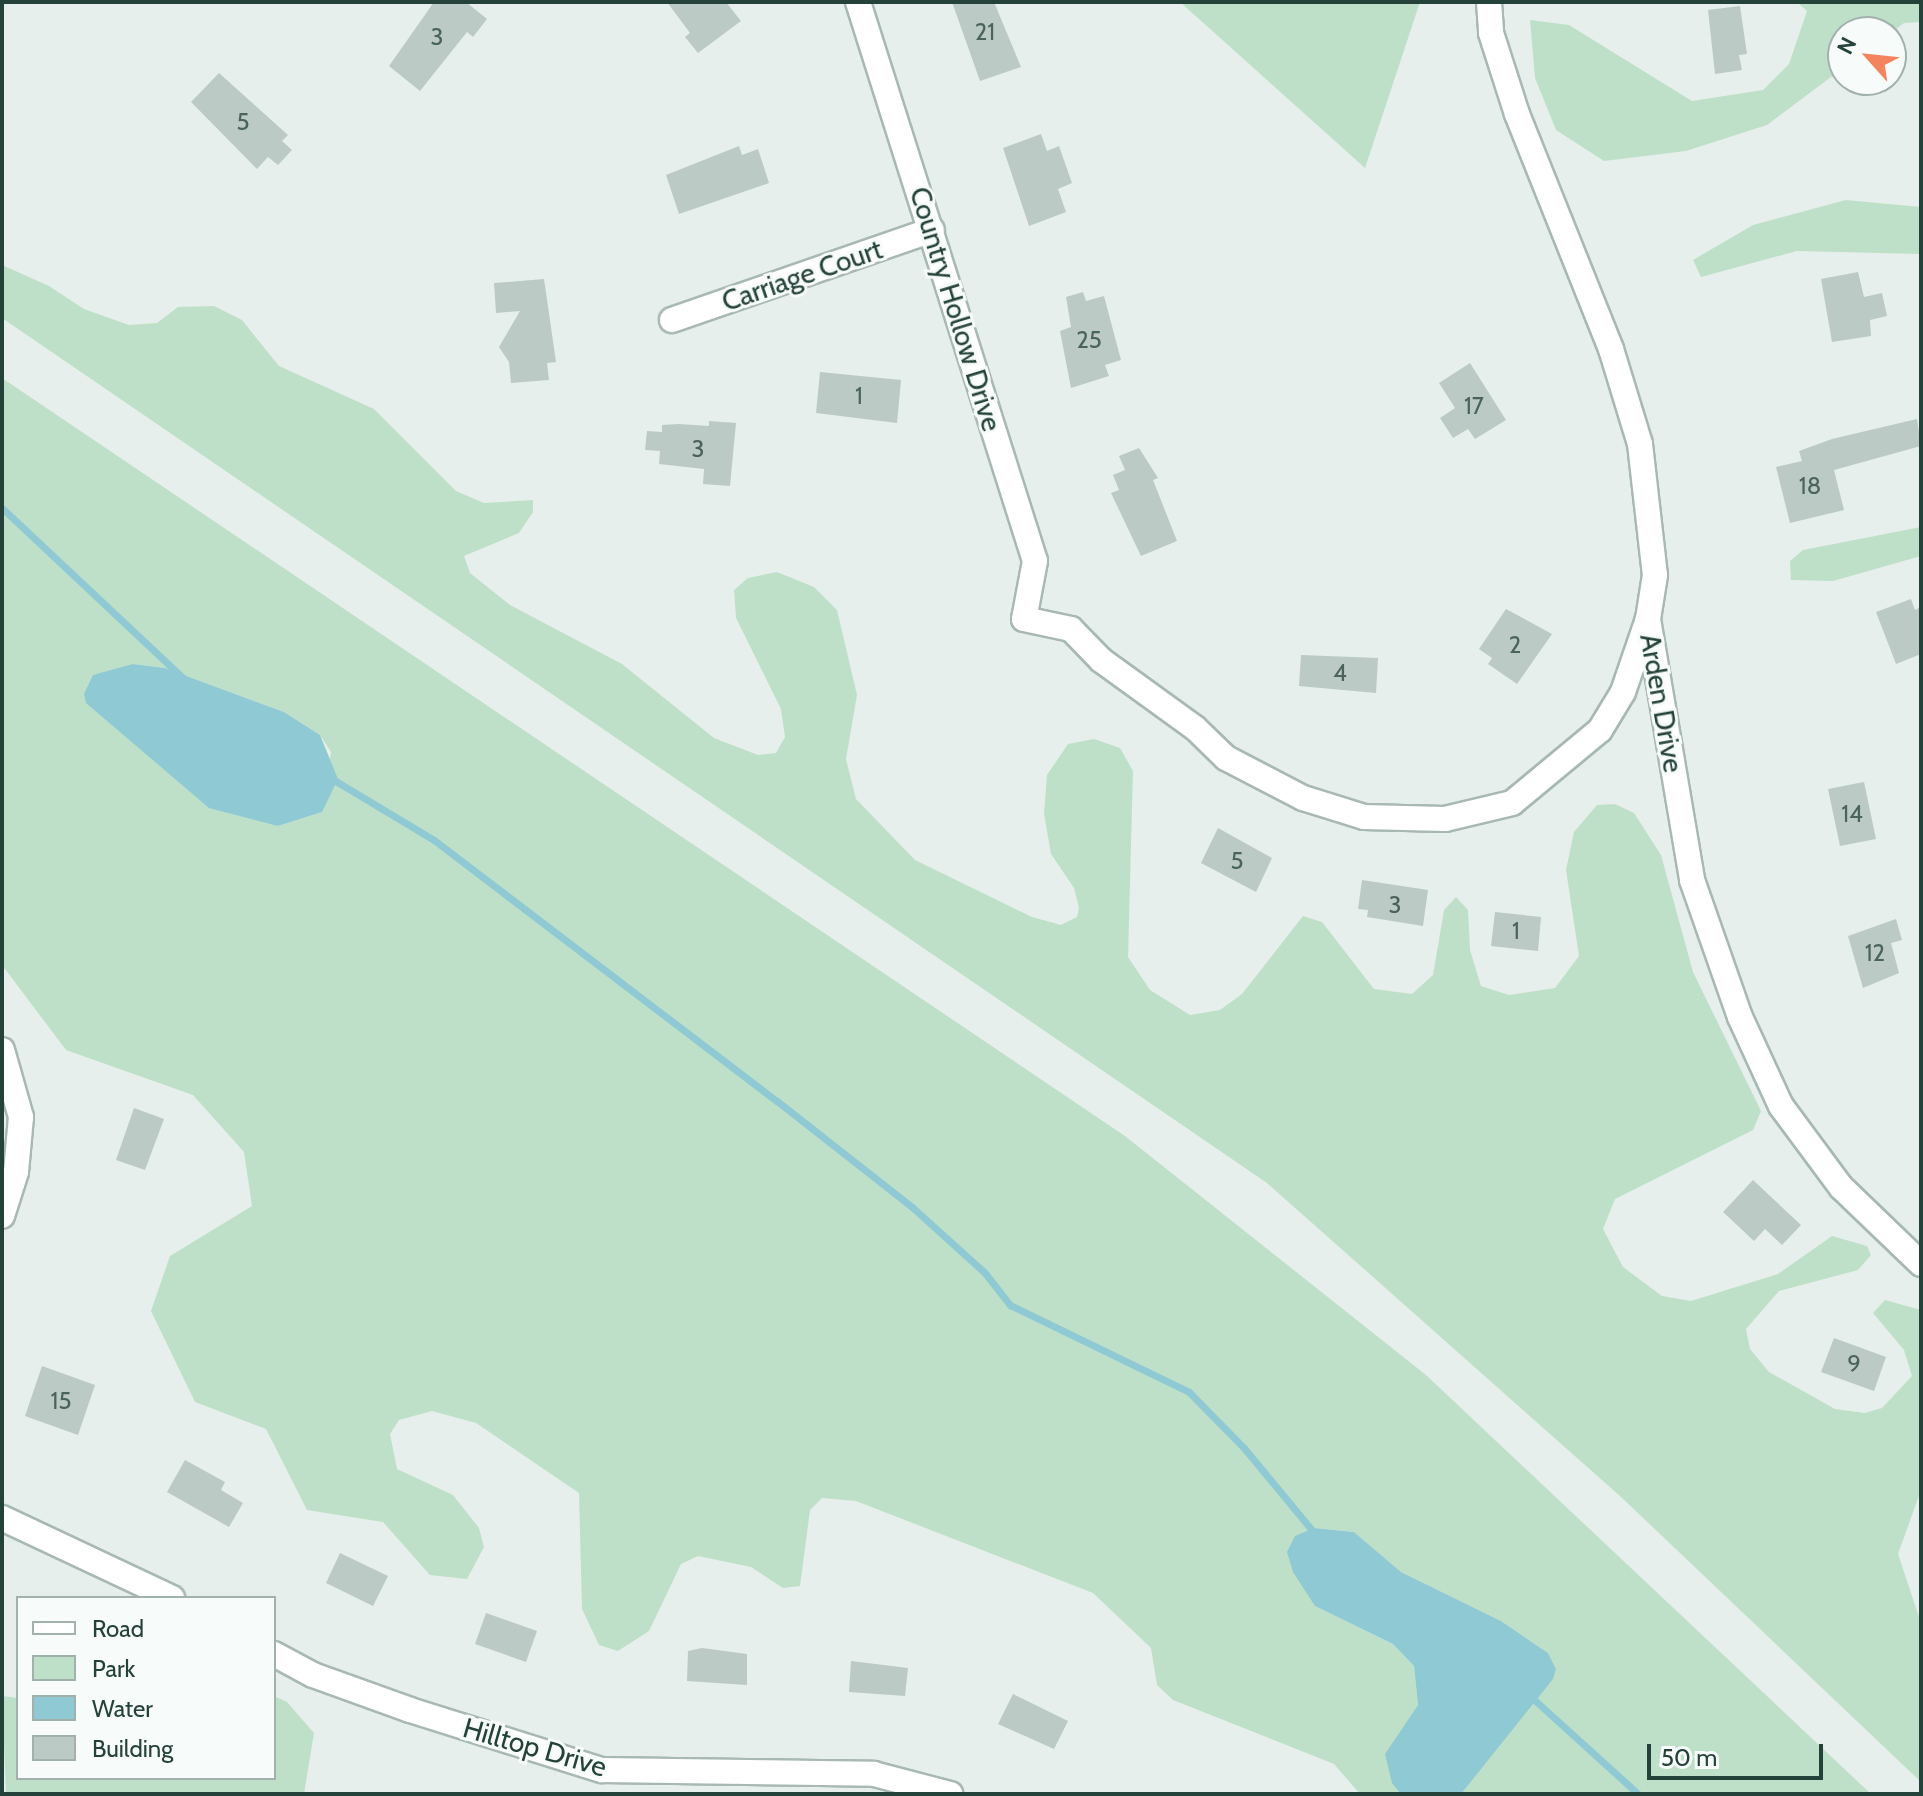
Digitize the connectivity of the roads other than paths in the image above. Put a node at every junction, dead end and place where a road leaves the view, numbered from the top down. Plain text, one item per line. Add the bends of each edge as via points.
1 (858, 2) edge
2 (1489, 2) edge
3 (932, 230) junction
4 (672, 320) dead end
5 (1648, 619) junction
6 (2, 1050) edge
7 (2, 1216) edge
8 (1921, 1264) edge
9 (2, 1518) edge
10 (168, 1596) edge
11 (276, 1655) edge
12 (837, 1784) edge
13 (950, 1794) edge

1 - 3 street, Country Hollow Drive
2 - 5 street, Arden Drive via 1491,33 1517,114 1611,349 1640,444 1655,575
3 - 4 street, Carriage Court
3 - 5 street, Country Hollow Drive via 1035,561 1024,619 1071,629 1101,660 1195,728 1226,758 1303,798 1364,817 1445,819 1512,803 1600,730 1623,692
5 - 8 street, Arden Drive via 1692,880 1740,1017 1781,1106 1841,1187
6 - 7 street via 21,1117 16,1172
9 - 10 street
11 - 12 street, Hilltop Drive via 313,1675 396,1705 602,1770
12 - 13 street, Hilltop Drive via 874,1774

